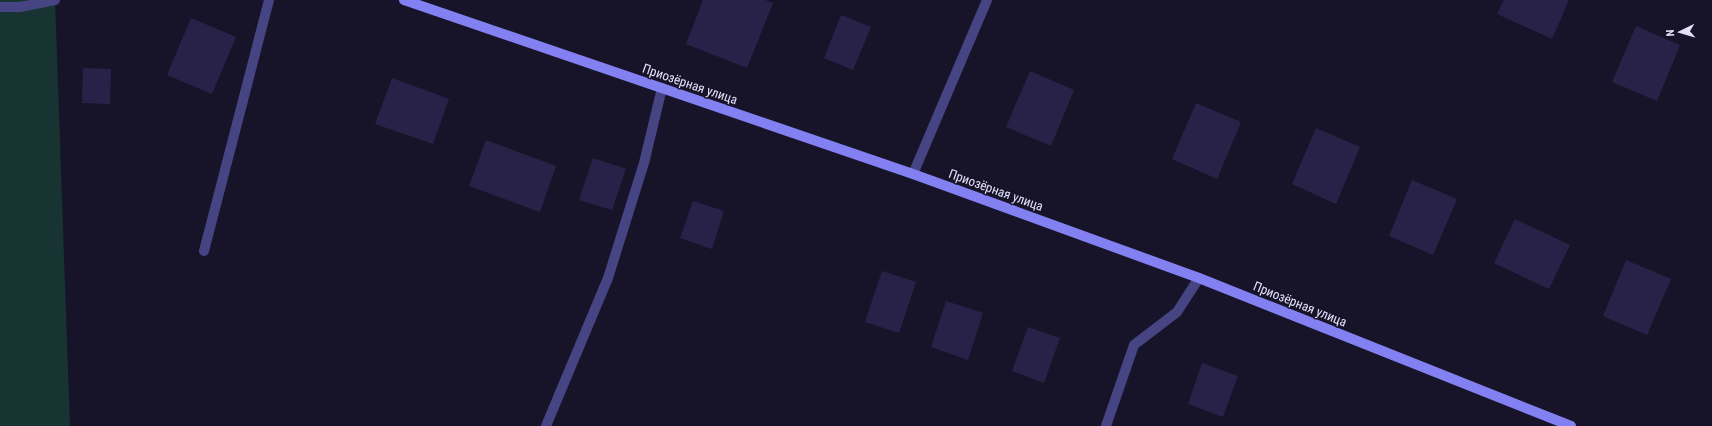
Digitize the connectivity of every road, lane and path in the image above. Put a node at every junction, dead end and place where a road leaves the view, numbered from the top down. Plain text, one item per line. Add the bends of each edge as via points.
1 (56, 0) edge
2 (269, 0) edge
3 (404, 0) edge
4 (987, 0) edge
5 (0, 7) edge
6 (662, 88) junction
7 (913, 174) junction
8 (204, 251) dead end
9 (1199, 278) junction
10 (546, 426) edge
11 (1106, 426) edge
12 (1571, 426) edge

1 - 5 street via 20,7
2 - 8 street
3 - 6 street, Приозёрная улица
4 - 7 street
6 - 7 street, Приозёрная улица
6 - 10 street via 644,163 608,278
7 - 9 street, Приозёрная улица
9 - 11 street via 1177,312 1134,345
9 - 12 street, Приозёрная улица

